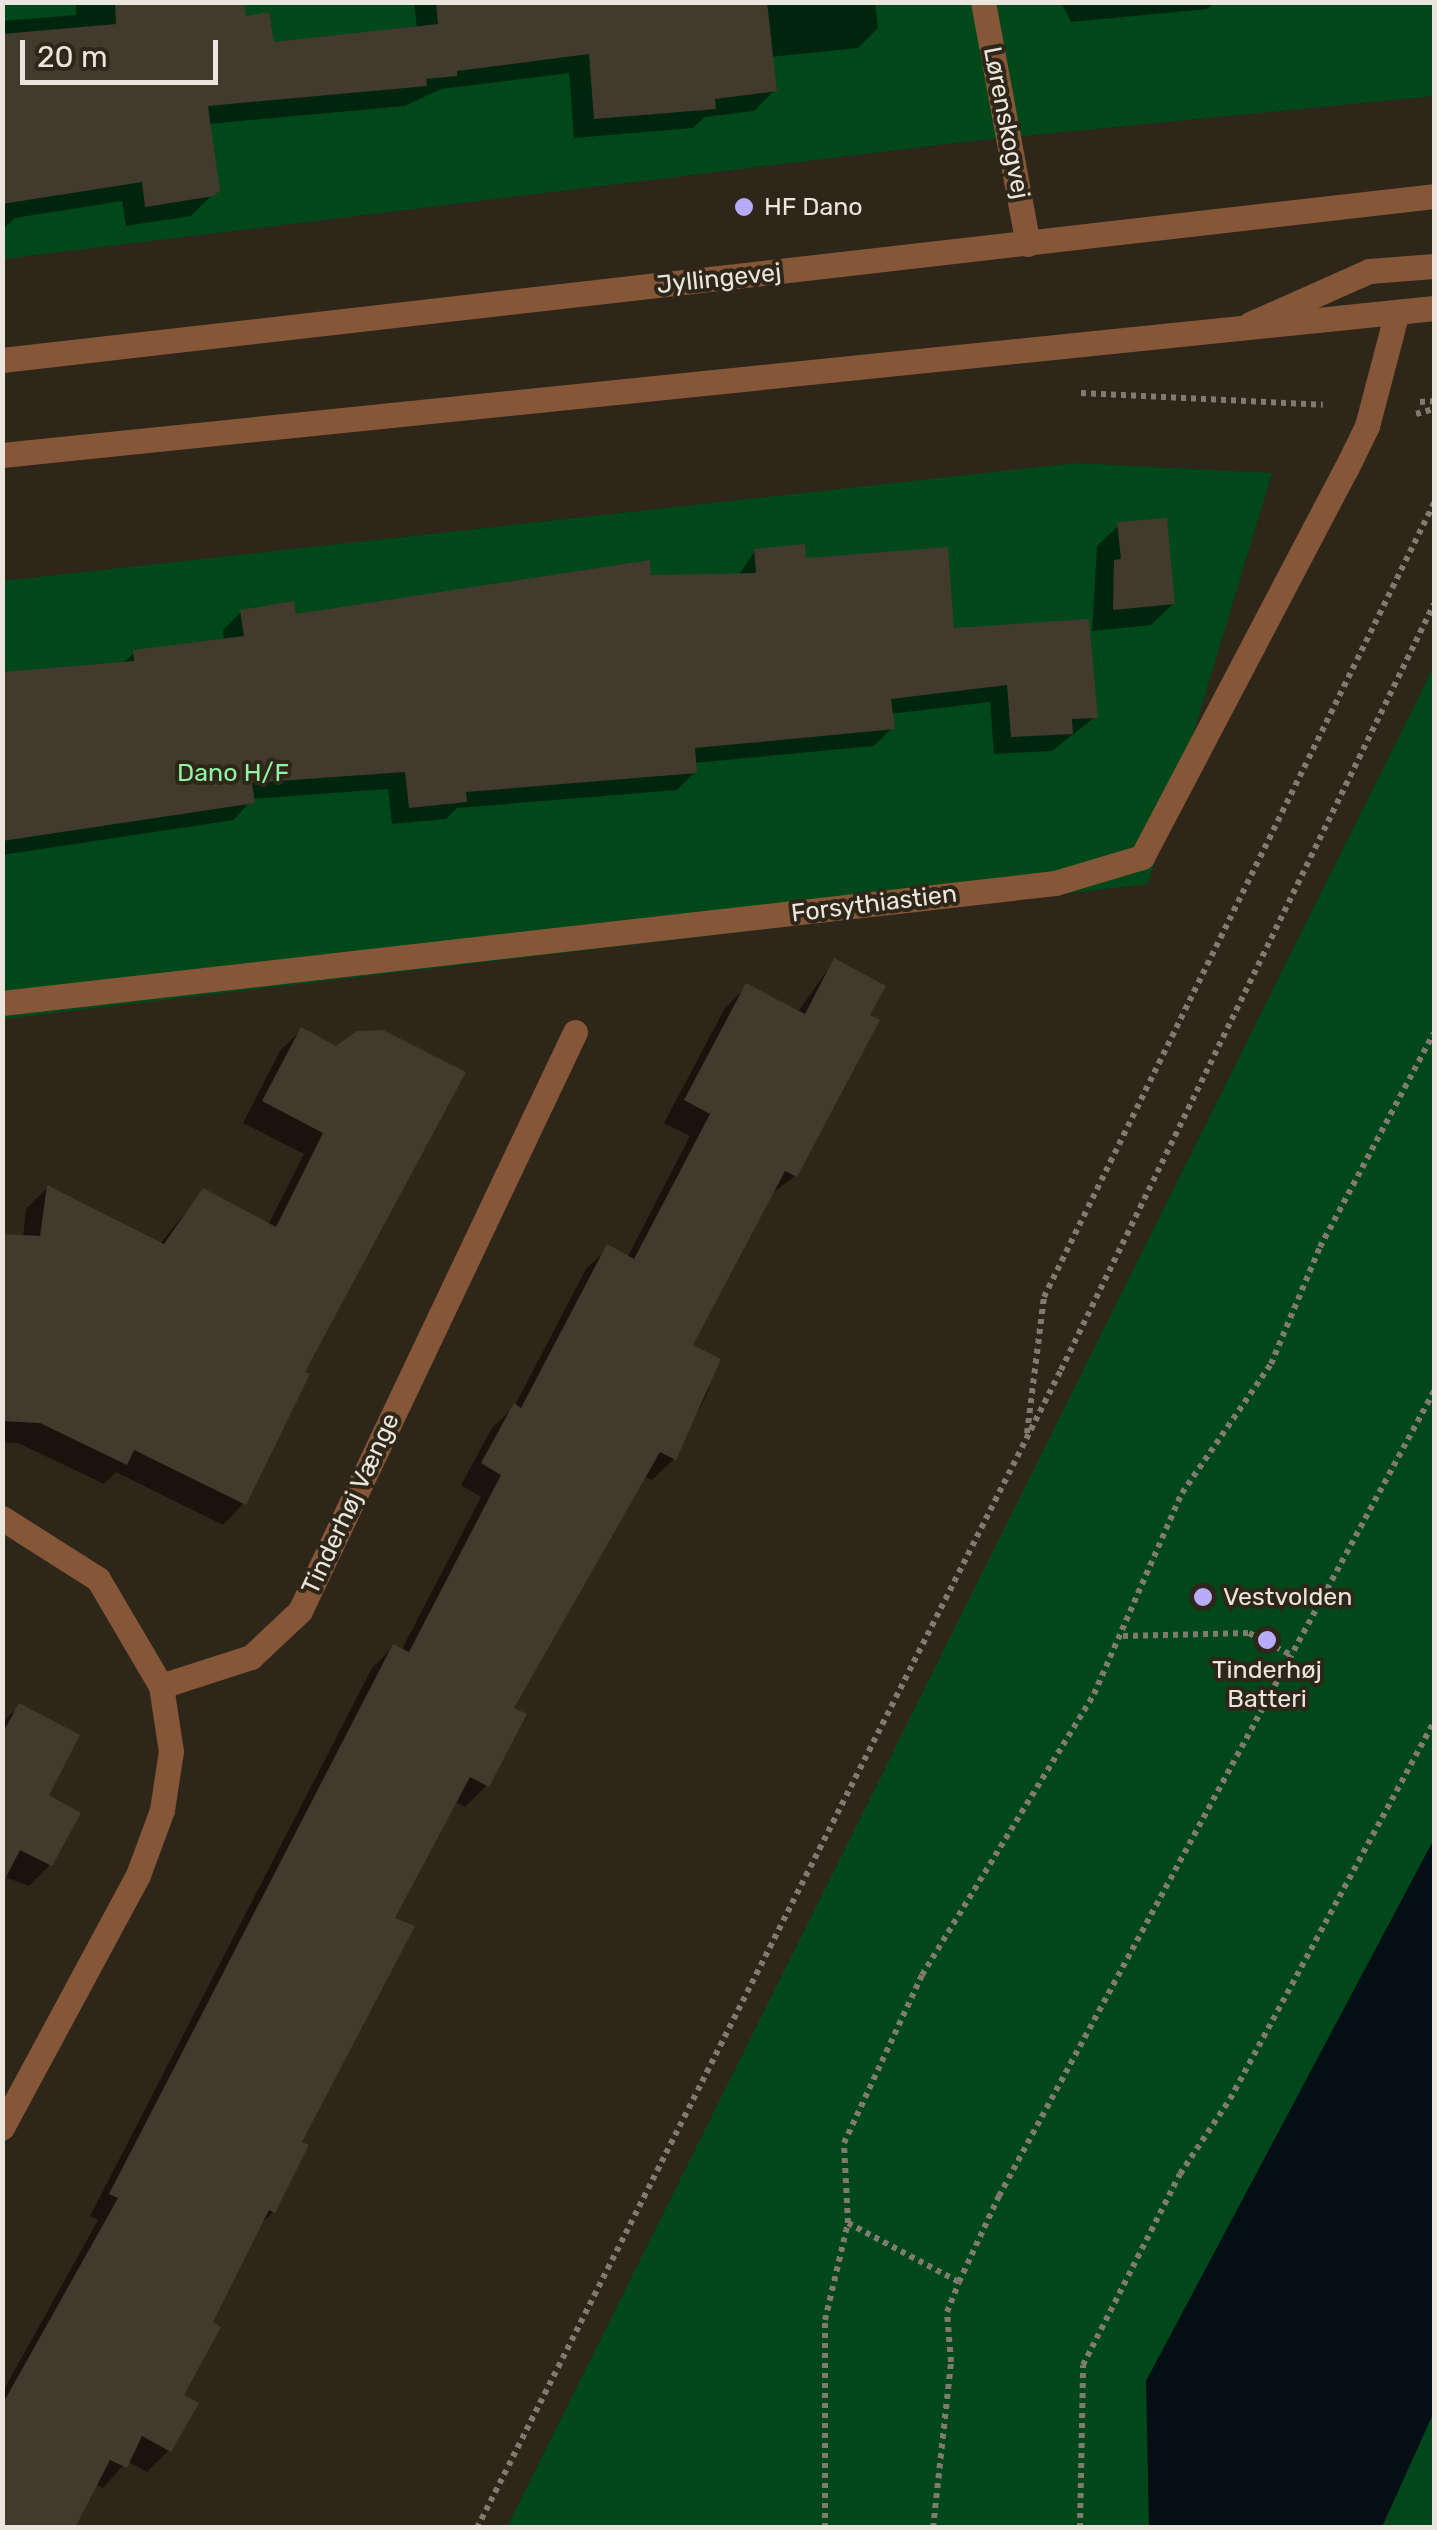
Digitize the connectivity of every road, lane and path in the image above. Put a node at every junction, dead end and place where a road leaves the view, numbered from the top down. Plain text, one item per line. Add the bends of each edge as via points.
1 (983, 2) edge
2 (1434, 196) edge
3 (1028, 244) junction
4 (1434, 266) edge
5 (1434, 308) edge
6 (1397, 312) junction
7 (1241, 328) junction
8 (2, 360) edge
9 (1064, 388) dead end
10 (1434, 401) edge
11 (1372, 406) junction
12 (2, 454) edge
13 (1434, 503) edge
14 (1434, 604) edge
15 (2, 1003) edge
16 (574, 1032) dead end
17 (1434, 1032) edge
18 (1434, 1390) edge
19 (1026, 1440) junction
20 (2, 1518) edge
21 (1123, 1636) junction
22 (1293, 1656) junction
23 (161, 1686) junction
24 (1434, 1722) edge
25 (2, 2128) edge
26 (848, 2223) junction
27 (960, 2282) junction
28 (477, 2528) edge
29 (824, 2528) edge
30 (934, 2528) edge
31 (1080, 2528) edge

1 - 3 street, Lørenskogvej
2 - 3 street, Jyllingevej
3 - 8 street, Jyllingevej
4 - 7 street via 1369,271
5 - 6 street
6 - 7 street
6 - 11 street, Forsythiastien
7 - 12 street
9 - 11 path via 1099,399
10 - 11 path
11 - 15 street, Forsythiastien via 1346,469 1142,857 1055,883
13 - 19 path via 1044,1297
14 - 19 path
16 - 23 street, Tinderhøj Vænge via 300,1612 251,1657
17 - 21 path via 1320,1247 1271,1364 1182,1493
18 - 22 path
19 - 28 path
20 - 23 street via 98,1579
21 - 22 path via 1249,1633
21 - 26 path via 906,2009 844,2143
22 - 27 path via 1000,2196
23 - 25 street via 171,1752 162,1810 138,1875
24 - 31 path via 1230,2099 1180,2174 1083,2364
26 - 27 path
26 - 29 path via 826,2320
27 - 30 path via 946,2312 951,2362

